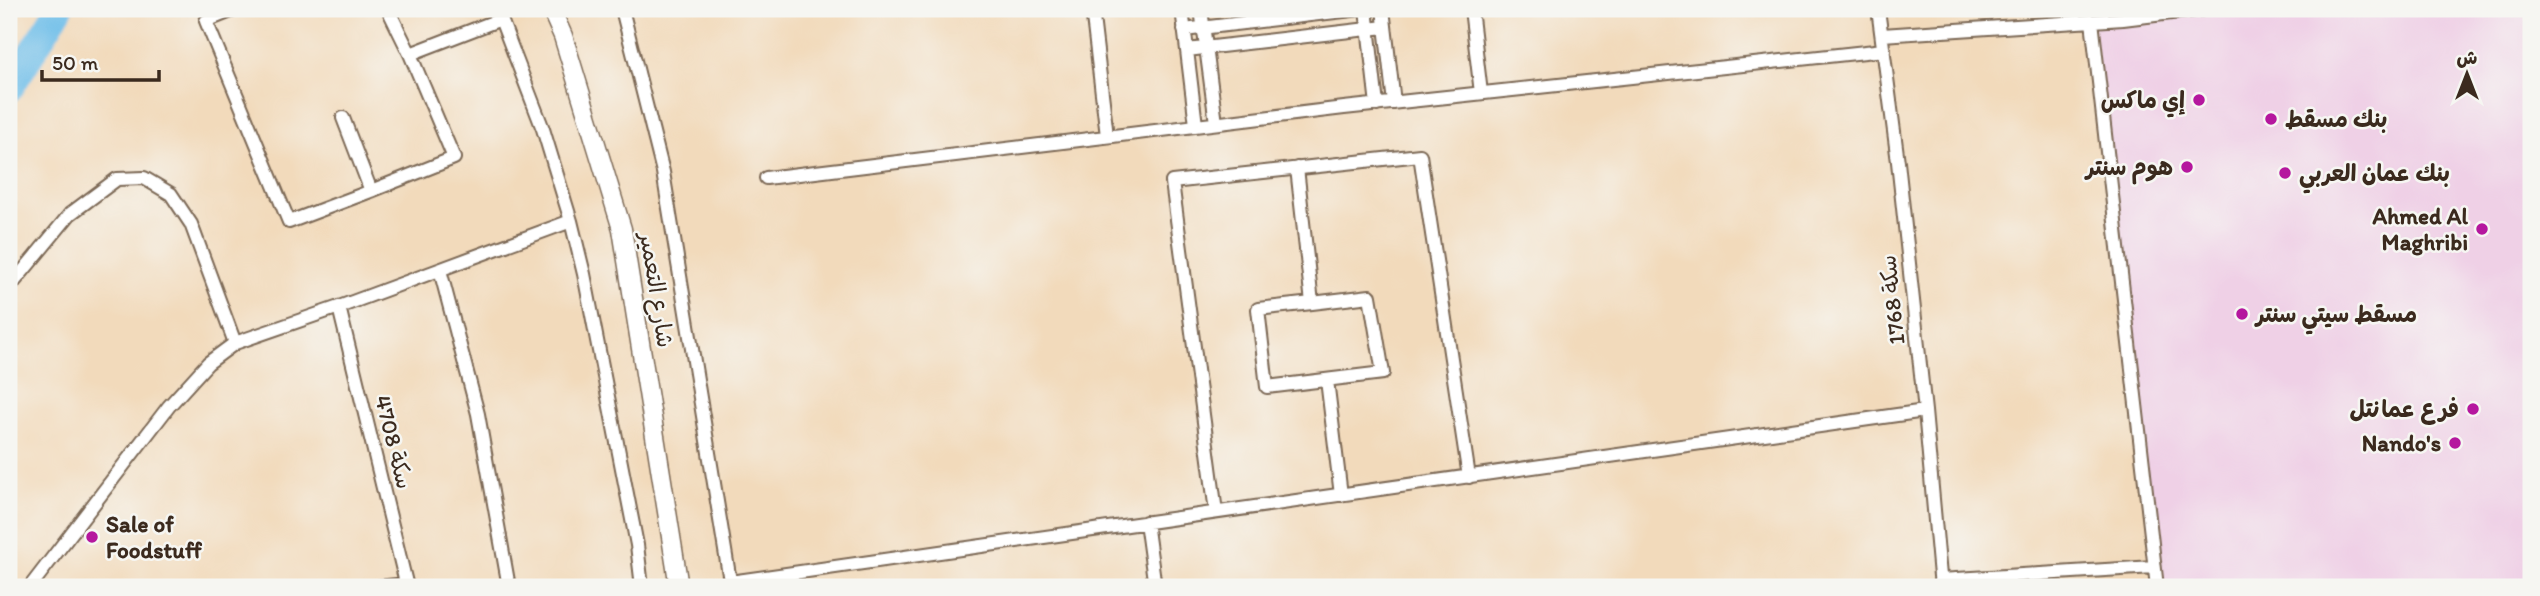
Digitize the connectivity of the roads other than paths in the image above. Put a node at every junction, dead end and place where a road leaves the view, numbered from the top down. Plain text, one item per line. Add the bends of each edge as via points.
1 (236, 9) edge
2 (388, 9) edge
3 (551, 9) edge
4 (622, 9) edge
5 (1092, 9) edge
6 (1182, 9) edge
7 (1201, 9) edge
8 (1363, 9) edge
9 (1382, 9) edge
10 (1471, 9) edge
11 (1878, 9) edge
12 (2204, 9) edge
13 (499, 14) edge
14 (2092, 21) junction
15 (1384, 27) junction
16 (1204, 29) junction
17 (1368, 29) junction
18 (1184, 30) junction
19 (1882, 35) junction
20 (1206, 48) junction
21 (1187, 50) junction
22 (1884, 50) junction
23 (410, 54) junction
24 (1481, 93) junction
25 (1394, 103) junction
26 (1377, 105) junction
27 (343, 118) dead end
28 (1216, 123) junction
29 (1196, 125) junction
30 (1108, 136) junction
31 (1297, 168) junction
32 (766, 178) dead end
33 (371, 191) junction
34 (571, 221) junction
35 (440, 270) junction
36 (9, 288) edge
37 (1312, 303) junction
38 (339, 307) junction
39 (236, 343) junction
40 (1327, 380) junction
41 (1925, 411) junction
42 (1469, 477) junction
43 (1341, 495) junction
44 (1216, 512) junction
45 (1146, 522) junction
46 (2154, 567) junction
47 (730, 584) edge
48 (1941, 584) edge
49 (407, 586) edge
50 (30, 587) edge
51 (377, 587) edge
52 (509, 587) edge
53 (642, 587) edge
54 (680, 587) edge
55 (1155, 587) edge
56 (2157, 587) edge

1 - 33 street via 206,21 289,222
2 - 23 street
3 - 54 main road, شارع التعمير via 622,229
4 - 47 street via 663,172
5 - 30 street
6 - 18 street
7 - 16 street
8 - 16 street
8 - 17 street
9 - 15 street
10 - 24 street
11 - 19 street, سكة 1768
12 - 14 street
13 - 23 street
13 - 34 street via 543,129
14 - 19 street
14 - 46 street
15 - 17 street
15 - 25 street
16 - 18 street
16 - 20 street
17 - 20 street
17 - 26 street
18 - 21 street
19 - 22 street, سكة 1768
20 - 21 street
20 - 28 street
21 - 29 street
22 - 24 street
22 - 41 street, سكة 1768
23 - 33 street via 454,158
24 - 25 street
25 - 26 street
26 - 28 street
27 - 33 street
28 - 29 street
29 - 30 street
30 - 32 street
31 - 37 street
31 - 42 street via 1420,155
31 - 44 street via 1172,182
34 - 35 street
34 - 53 street
35 - 38 street
35 - 52 street via 478,414
36 - 39 street via 70,214 117,179 144,178 171,194 191,224
37 - 40 street via 1370,296 1383,373
37 - 40 street via 1258,309 1267,387
38 - 39 street
38 - 49 street, سكة 4708
39 - 50 street via 208,363 169,406
40 - 43 street
41 - 42 street
41 - 48 street, سكة 1768
42 - 43 street
43 - 44 street
44 - 45 street
45 - 47 street
45 - 55 street
46 - 48 street
46 - 56 street
49 - 51 street

